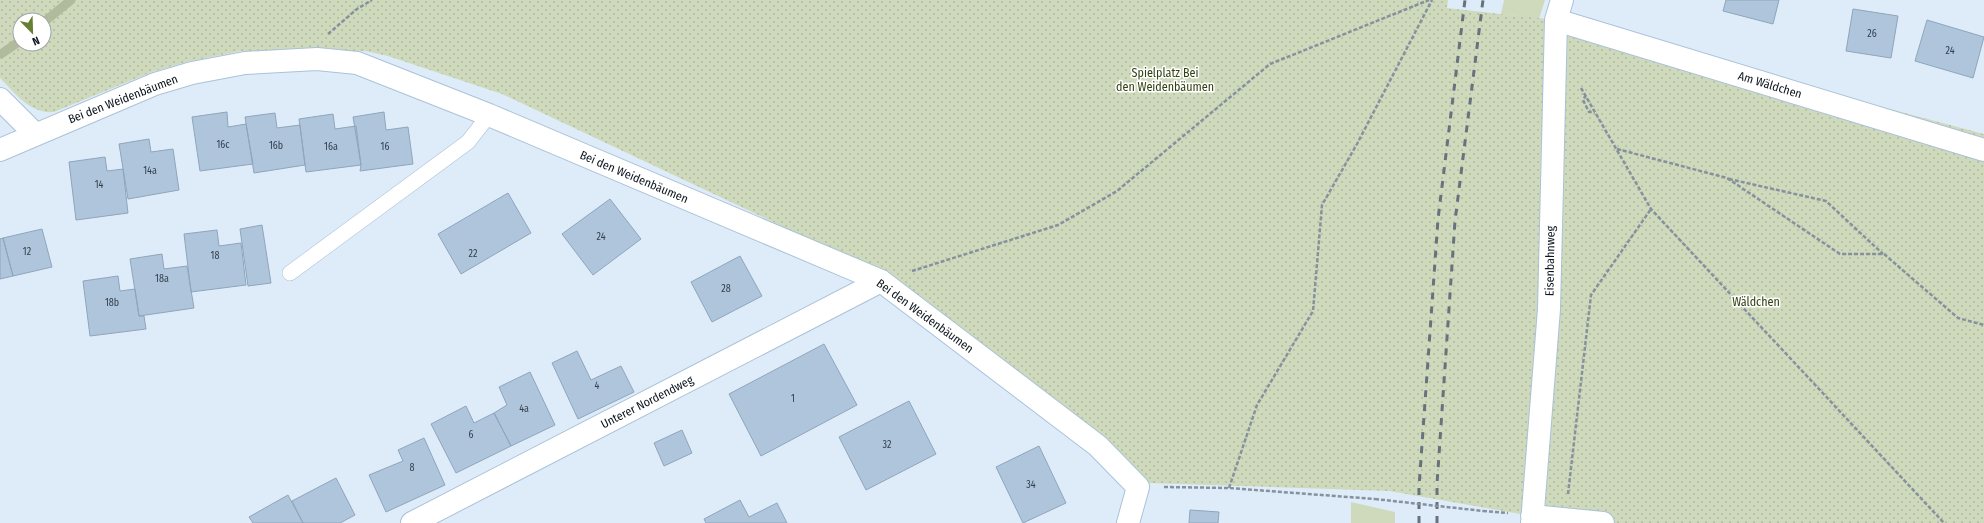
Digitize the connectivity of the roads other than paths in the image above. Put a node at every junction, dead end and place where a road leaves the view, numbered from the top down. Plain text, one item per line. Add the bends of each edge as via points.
1 (1562, 0) edge
2 (1556, 20) junction
3 (0, 99) edge
4 (489, 115) junction
5 (35, 134) junction
6 (0, 150) edge
7 (1984, 150) edge
8 (290, 273) dead end
9 (881, 281) junction
10 (1532, 519) edge
11 (412, 523) edge
12 (1128, 523) edge
13 (1604, 523) edge

1 - 2 street, Eisenbahnweg
2 - 7 street, Am Wäldchen
2 - 10 street, Eisenbahnweg via 1549,309
3 - 5 street
4 - 5 street, Bei den Weidenbäumen via 357,63 317,59 245,63 192,73 155,84
4 - 8 lane via 468,142
4 - 9 street, Bei den Weidenbäumen
5 - 6 street, Bei den Weidenbäumen
9 - 11 street, Unterer Nordendweg
9 - 12 street, Bei den Weidenbäumen via 1098,446 1138,487
10 - 13 street

